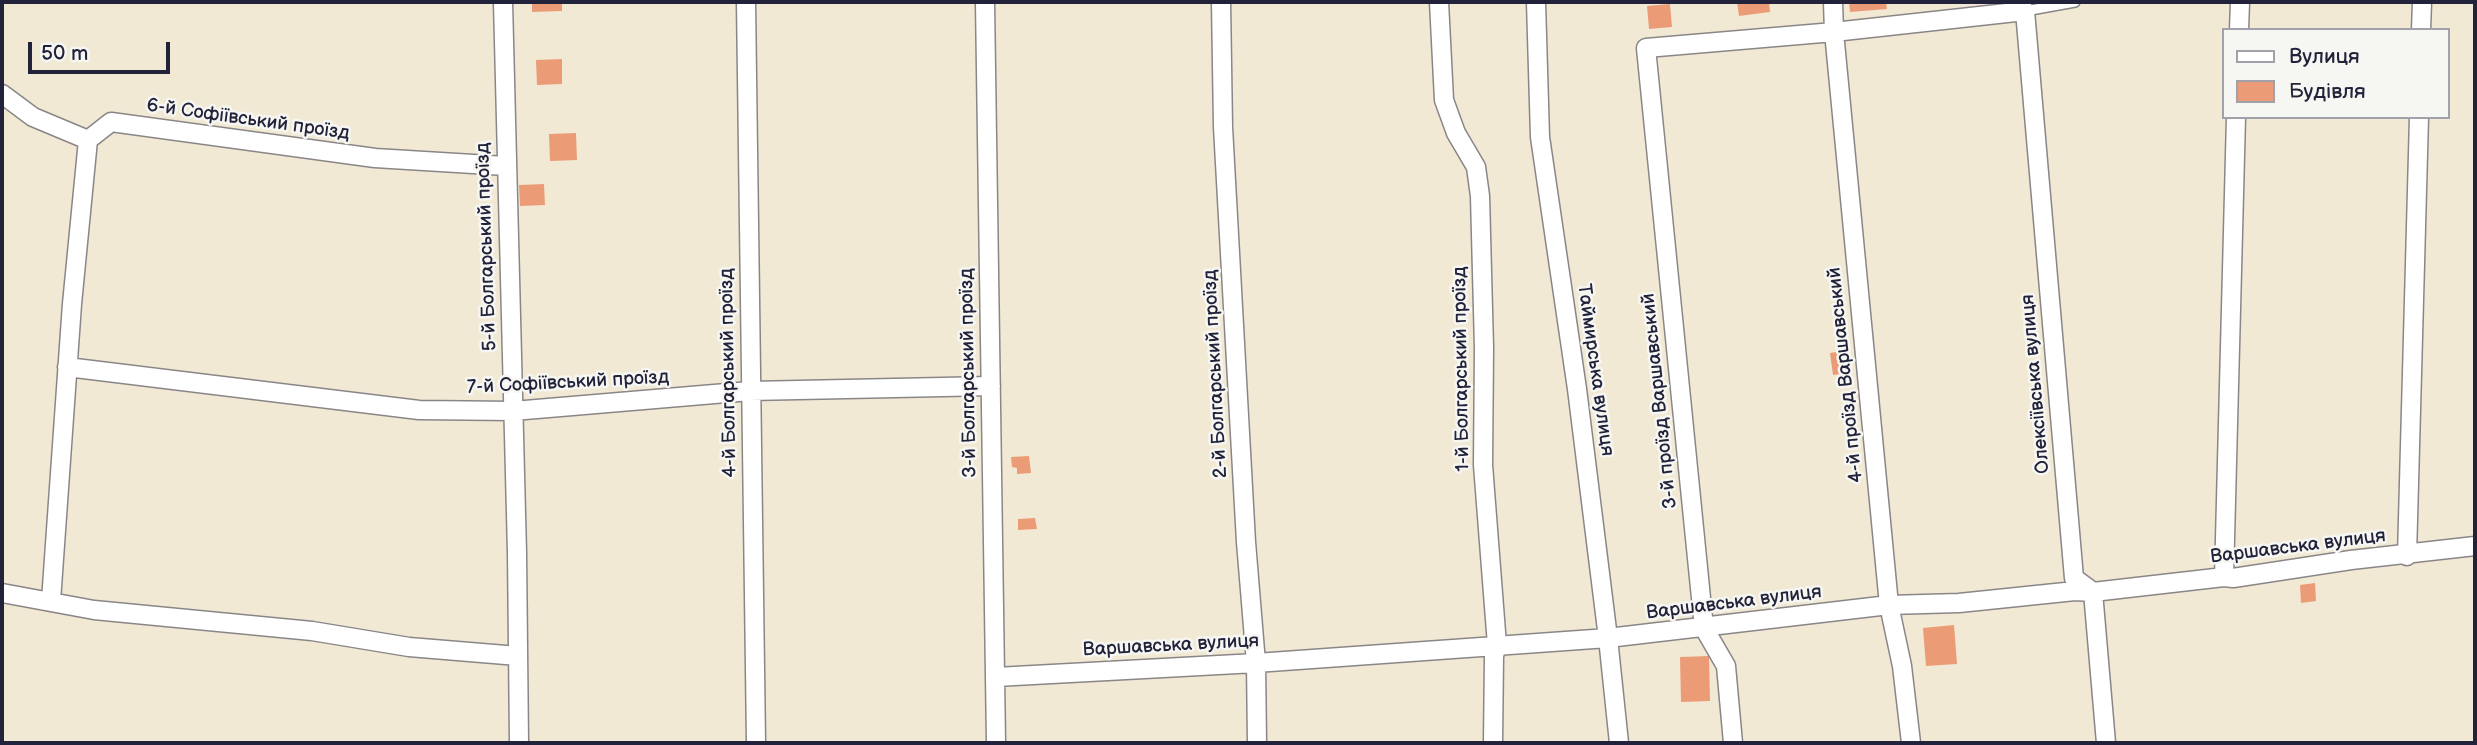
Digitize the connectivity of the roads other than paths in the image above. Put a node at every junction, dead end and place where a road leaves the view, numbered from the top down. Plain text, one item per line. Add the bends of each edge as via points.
1 (503, 2) edge
2 (746, 2) edge
3 (985, 2) edge
4 (1221, 2) edge
5 (1438, 2) edge
6 (1536, 2) edge
7 (1833, 2) edge
8 (2075, 2) edge
9 (2240, 2) edge
10 (2422, 2) edge
11 (2025, 11) junction
12 (2239, 28) edge
13 (2421, 28) edge
14 (1834, 32) junction
15 (2, 94) edge
16 (2236, 119) edge
17 (2419, 119) edge
18 (88, 140) junction
19 (506, 166) junction
20 (67, 367) junction
21 (990, 386) junction
22 (750, 391) junction
23 (513, 411) junction
24 (2475, 546) edge
25 (2407, 556) junction
26 (2224, 577) junction
27 (2093, 592) junction
28 (2, 593) edge
29 (51, 601) junction
30 (1889, 605) junction
31 (1704, 628) junction
32 (1608, 638) junction
33 (1497, 645) junction
34 (519, 656) junction
35 (1256, 663) junction
36 (996, 677) junction
37 (519, 743) edge
38 (756, 743) edge
39 (996, 743) edge
40 (1257, 743) edge
41 (1493, 743) edge
42 (1619, 743) edge
43 (1733, 743) edge
44 (1911, 743) edge
45 (2106, 743) edge

1 - 19 street, 5-й Болгарський проїзд
2 - 22 street, 4-й Болгарський проїзд
3 - 21 street, 3-й Болгарський проїзд
4 - 35 street, 2-й Болгарський проїзд via 1223,127
5 - 33 street, 1-й Болгарський проїзд via 1444,100 1456,133 1476,166 1480,196 1483,466
6 - 32 street, Таймирська вулиця via 1539,137
7 - 14 street, 4-й проїзд Варшавський
8 - 11 lane
9 - 12 street
10 - 13 street
11 - 14 street
11 - 27 street, Олексіївська вулиця via 2074,578
14 - 30 street, 4-й проїзд Варшавський
14 - 31 street, 3-й проїзд Варшавський via 1646,48
15 - 18 street via 33,117
16 - 26 street
17 - 25 street
18 - 19 street, 6-й Софіївський проїзд via 111,122 375,158
18 - 20 street
19 - 23 street, 5-й Болгарський проїзд
20 - 23 street, 7-й Софіївський проїзд via 419,410
20 - 29 street
21 - 22 street, 7-й Софіївський проїзд
21 - 36 street, 3-й Болгарський проїзд
22 - 23 street, 7-й Софіївський проїзд
22 - 38 street, 4-й Болгарський проїзд
23 - 34 street, 5-й Болгарський проїзд
24 - 25 street, Варшавська вулиця
25 - 26 street, Варшавська вулиця
26 - 27 street, Варшавська вулиця
27 - 30 street, Варшавська вулиця
27 - 45 street
28 - 29 street
29 - 34 street via 94,610
30 - 31 street, Варшавська вулиця
30 - 44 street, 4-й проїзд Варшавський
31 - 32 street, Варшавська вулиця
31 - 43 street, 3-й проїзд Варшавський via 1726,666
32 - 33 street, Варшавська вулиця
32 - 42 street, Таймирська вулиця
33 - 35 street, Варшавська вулиця
33 - 41 street, 1-й Болгарський проїзд
34 - 37 street, 5-й Болгарський проїзд
35 - 36 street, Варшавська вулиця
35 - 40 street, 2-й Болгарський проїзд
36 - 39 street, 3-й Болгарський проїзд

